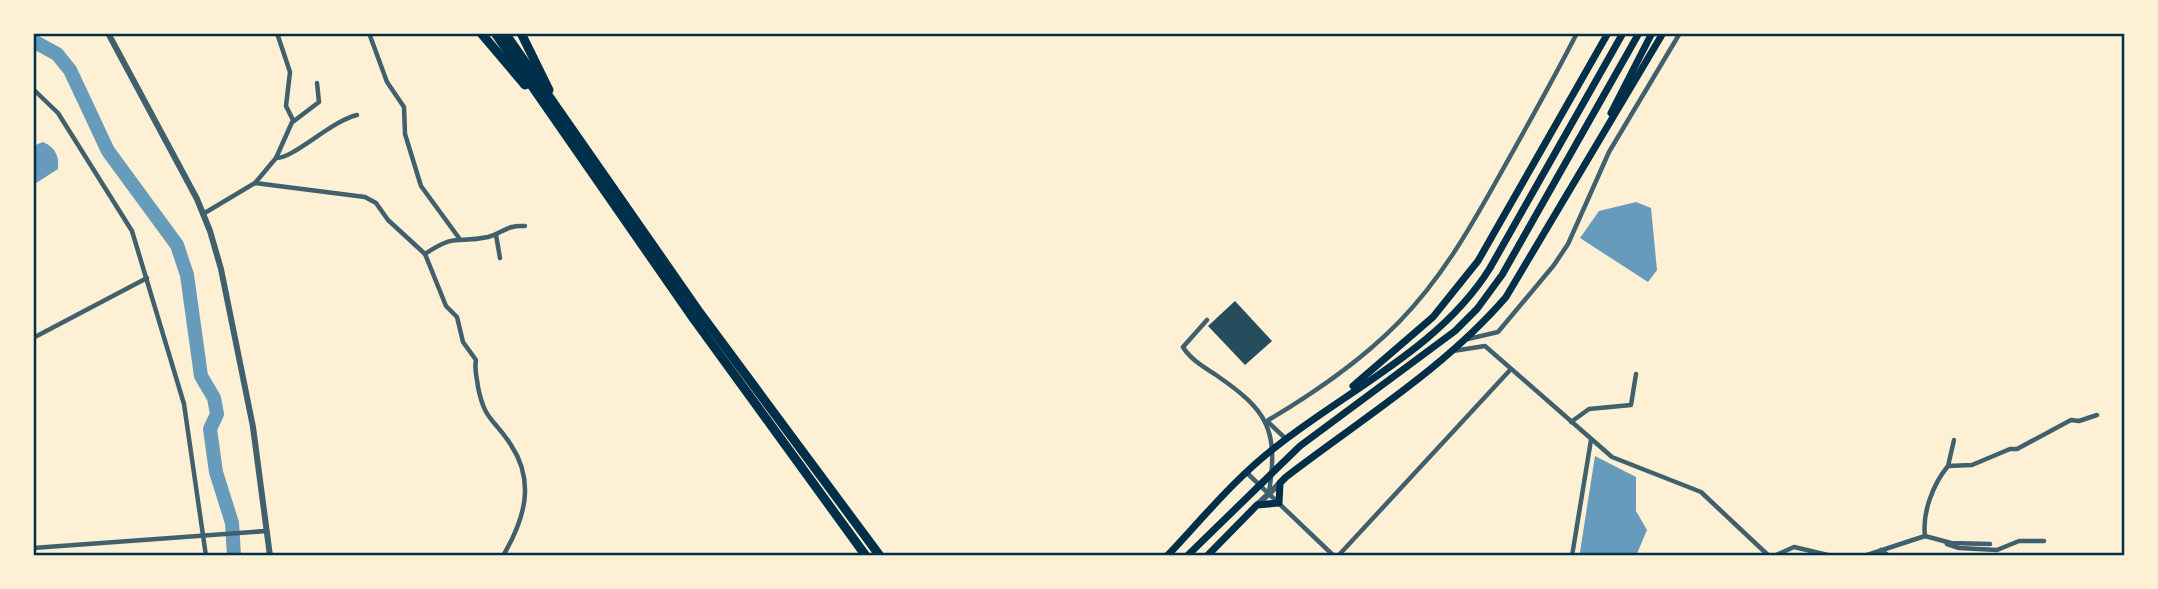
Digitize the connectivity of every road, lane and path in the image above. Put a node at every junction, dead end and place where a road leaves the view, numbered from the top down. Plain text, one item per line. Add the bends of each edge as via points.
1 (108, 33) edge
2 (277, 33) edge
3 (369, 33) edge
4 (481, 33) edge
5 (495, 33) edge
6 (505, 33) edge
7 (521, 33) edge
8 (1577, 33) edge
9 (1608, 33) edge
10 (1623, 33) edge
11 (1639, 33) edge
12 (1652, 33) edge
13 (1663, 33) edge
14 (1680, 33) edge
15 (317, 83) dead end
16 (33, 89) edge
17 (553, 109) junction
18 (358, 116) dead end
19 (293, 121) junction
20 (1605, 130) junction
21 (276, 158) junction
22 (256, 183) junction
23 (203, 214) junction
24 (525, 226) dead end
25 (496, 234) junction
26 (459, 238) junction
27 (425, 254) junction
28 (500, 258) dead end
29 (147, 278) junction
30 (1207, 320) dead end
31 (33, 338) edge
32 (1467, 339) junction
33 (1452, 351) junction
34 (1511, 369) junction
35 (1636, 374) dead end
36 (1334, 404) junction
37 (2097, 415) dead end
38 (1267, 421) junction
39 (1571, 422) junction
40 (1286, 439) junction
41 (1591, 440) junction
42 (1954, 440) dead end
43 (1271, 450) junction
44 (1948, 466) junction
45 (1273, 469) junction
46 (1247, 473) junction
47 (1258, 483) junction
48 (1280, 483) junction
49 (1269, 493) junction
50 (1279, 503) junction
51 (1257, 505) junction
52 (267, 530) junction
53 (1926, 536) junction
54 (204, 537) junction
55 (1944, 541) junction
56 (2044, 541) dead end
57 (1990, 544) dead end
58 (33, 548) edge
59 (1880, 550) junction
60 (206, 556) edge
61 (270, 556) edge
62 (503, 556) edge
63 (866, 556) edge
64 (880, 556) edge
65 (1167, 556) edge
66 (1187, 556) edge
67 (1207, 556) edge
68 (1336, 556) edge
69 (1572, 556) edge
70 (1769, 556) edge
71 (1774, 556) edge
72 (1832, 556) edge
73 (1864, 556) edge
74 (1889, 556) edge

1 - 23 street
2 - 19 street via 290,72 286,106
3 - 26 street via 387,82 404,107 405,134 421,186
4 - 17 highway
5 - 17 highway
6 - 17 highway
7 - 17 highway
8 - 38 street via 1472,227 1429,289 1342,372
9 - 36 main road via 1468,275 1415,335
10 - 36 main road via 1480,284 1441,326
11 - 45 main road via 1502,275 1477,309 1428,354
12 - 20 main road
13 - 20 main road
14 - 32 street via 1609,152 1554,265 1498,332
15 - 19 street via 319,102
16 - 29 street via 58,113 125,216
17 - 63 highway via 693,318
17 - 64 highway
18 - 21 street via 335,123 288,156
19 - 21 street
20 - 32 main road via 1506,297
21 - 22 street
22 - 23 street
22 - 27 street via 365,197
23 - 52 street via 221,269 253,427
24 - 25 street via 506,226
25 - 26 street
25 - 28 street
26 - 27 street
27 - 62 street via 446,306 457,317 463,342 476,360 484,412 510,444 525,479 521,519
29 - 31 street
29 - 54 street via 184,404
30 - 38 street via 1183,347 1240,392
32 - 33 main road
33 - 34 street via 1485,346
33 - 48 main road
34 - 39 street
34 - 68 street
35 - 39 street via 1631,405 1589,409
36 - 40 main road
37 - 44 street via 2071,420 1980,464
38 - 40 street
38 - 43 street
39 - 41 street
40 - 43 main road
41 - 69 street
41 - 70 street via 1623,463 1701,492
42 - 44 street
43 - 45 street
43 - 46 main road
44 - 53 street via 1924,518
45 - 47 main road
45 - 49 street
46 - 47 street
46 - 65 main road
47 - 49 street
47 - 66 main road
48 - 49 street
48 - 50 main road
49 - 50 street
49 - 51 street
50 - 51 main road
50 - 68 street
51 - 67 main road
52 - 54 street
52 - 61 street
53 - 55 street
53 - 59 street
54 - 58 street
54 - 60 street
55 - 56 street via 1953,547 1997,550 2019,541
55 - 57 street
59 - 73 street
59 - 74 street
71 - 72 street via 1794,547

